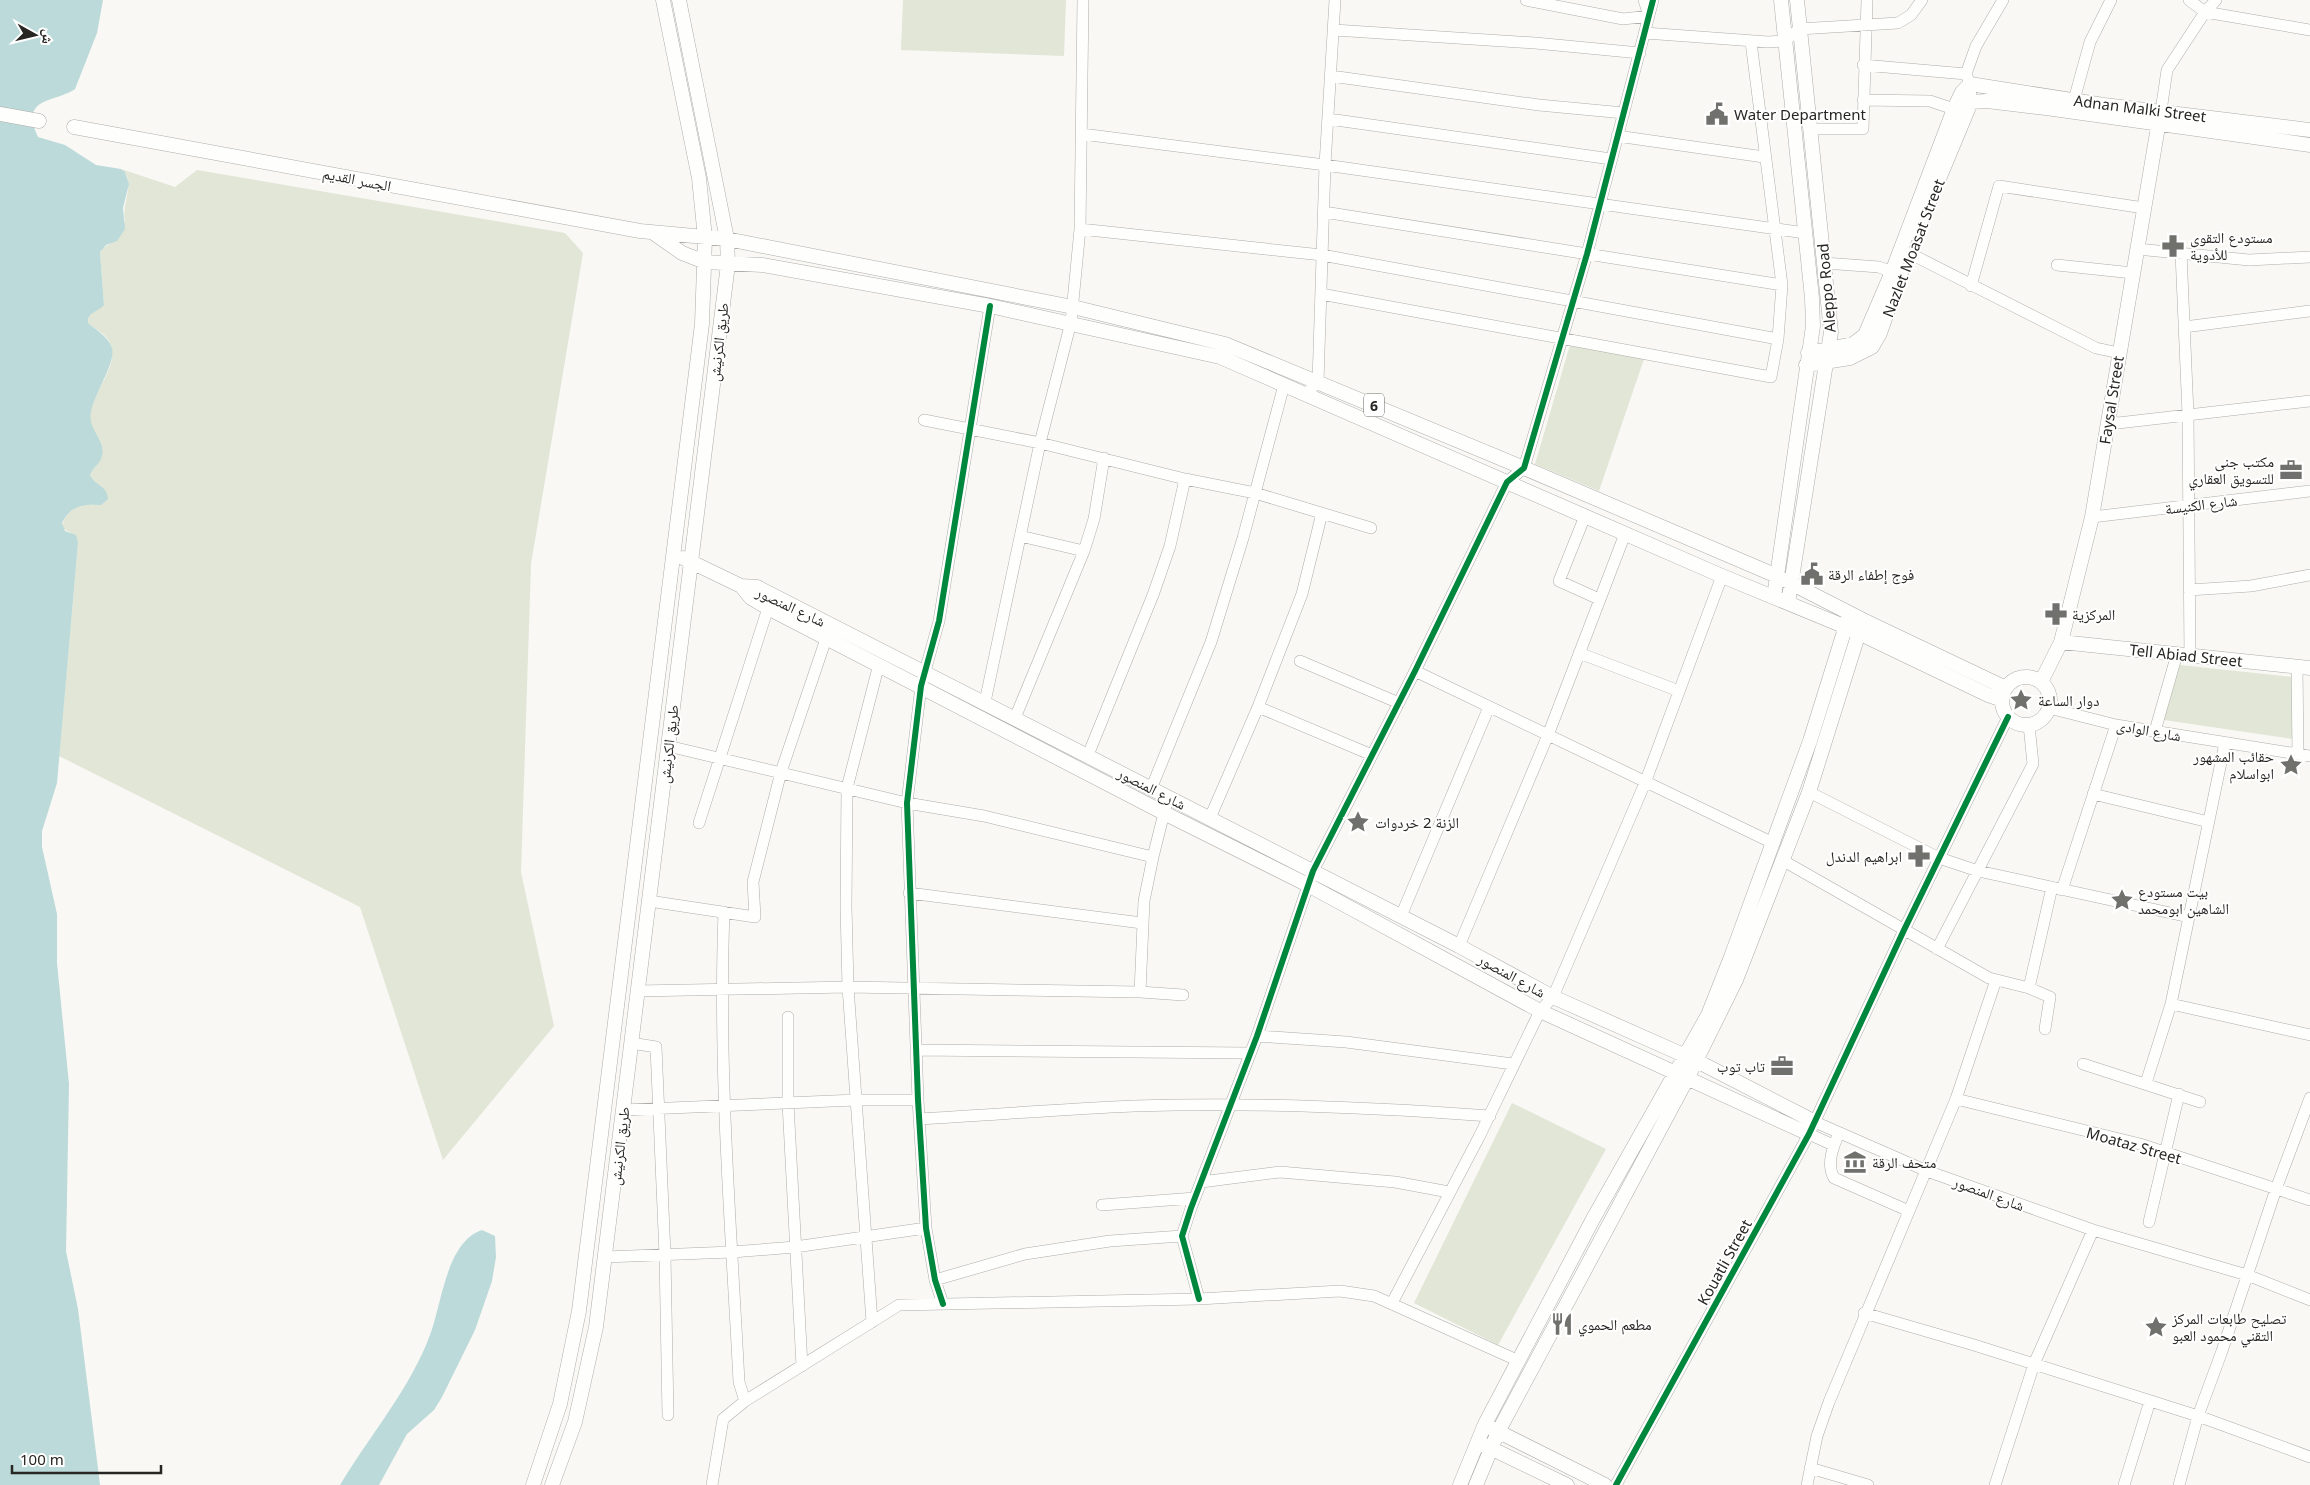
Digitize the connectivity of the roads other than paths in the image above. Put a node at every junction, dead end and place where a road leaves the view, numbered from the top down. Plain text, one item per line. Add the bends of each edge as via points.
1 (663, 0) edge
2 (679, 0) edge
3 (1083, 0) edge
4 (1336, 0) edge
5 (1532, 0) edge
6 (1644, 0) edge
7 (1653, 0) edge
8 (1781, 0) edge
9 (1797, 0) edge
10 (1867, 0) edge
11 (1922, 0) edge
12 (2003, 0) edge
13 (2111, 0) edge
14 (2188, 0) edge
15 (2216, 0) edge
16 (2205, 12) junction
17 (1648, 16) junction
18 (1867, 26) junction
19 (1334, 30) junction
20 (1800, 30) junction
21 (2310, 30) edge
22 (1645, 33) junction
23 (1785, 41) junction
24 (1752, 42) junction
25 (1640, 54) junction
26 (1864, 65) junction
27 (1331, 76) junction
28 (1968, 79) junction
29 (1863, 100) junction
30 (2074, 100) junction
31 (1971, 102) junction
32 (1954, 108) junction
33 (1624, 113) junction
34 (0, 114) edge
35 (2160, 117) junction
36 (1328, 119) junction
37 (39, 121) dead end
38 (74, 128) dead end
39 (1810, 129) junction
40 (2310, 130) edge
41 (1082, 134) junction
42 (1617, 136) junction
43 (2310, 145) edge
44 (1764, 157) junction
45 (1611, 159) junction
46 (1325, 165) junction
47 (1598, 205) junction
48 (2144, 208) junction
49 (1324, 212) junction
50 (1080, 229) junction
51 (1775, 229) junction
52 (1805, 233) junction
53 (655, 234) junction
54 (705, 238) junction
55 (727, 239) junction
56 (2137, 249) junction
57 (1908, 253) junction
58 (2181, 253) junction
59 (1587, 254) junction
60 (1322, 255) junction
61 (2310, 257) edge
62 (705, 262) junction
63 (1824, 263) junction
64 (728, 264) junction
65 (2058, 264) dead end
66 (1892, 272) junction
67 (2133, 273) junction
68 (1782, 285) junction
69 (1971, 286) junction
70 (1321, 294) junction
71 (1573, 300) junction
72 (990, 306) junction
73 (1073, 308) junction
74 (2310, 311) edge
75 (1071, 322) junction
76 (2184, 327) junction
77 (1562, 339) junction
78 (1778, 339) junction
79 (2119, 353) junction
80 (1828, 356) junction
81 (1807, 359) junction
82 (1318, 382) junction
83 (1284, 385) junction
84 (1306, 394) junction
85 (2310, 402) edge
86 (2188, 414) junction
87 (924, 420) dead end
88 (2108, 421) junction
89 (971, 430) junction
90 (1040, 443) junction
91 (1104, 458) junction
92 (1524, 468) junction
93 (684, 472) junction
94 (702, 477) junction
95 (1185, 479) junction
96 (1507, 482) junction
97 (2310, 491) edge
98 (1255, 493) junction
99 (2189, 506) junction
100 (1322, 513) junction
101 (1585, 516) junction
102 (2092, 517) junction
103 (1371, 528) dead end
104 (1625, 534) junction
105 (1020, 536) junction
106 (1084, 550) junction
107 (675, 555) junction
108 (691, 560) junction
109 (2310, 575) edge
110 (1722, 576) junction
111 (1777, 576) junction
112 (1793, 583) junction
113 (741, 586) junction
114 (2189, 590) junction
115 (1774, 597) junction
116 (1599, 599) junction
117 (1788, 603) junction
118 (768, 608) junction
119 (1856, 627) junction
120 (829, 631) junction
121 (2061, 642) junction
122 (1579, 653) junction
123 (2184, 655) junction
124 (1300, 661) dead end
125 (879, 664) junction
126 (2304, 667) edge
127 (1415, 671) junction
128 (926, 672) junction
129 (2040, 682) junction
130 (921, 686) junction
131 (1679, 691) junction
132 (2004, 694) junction
133 (985, 702) junction
134 (1399, 703) junction
135 (1258, 707) junction
136 (1489, 707) junction
137 (2049, 708) junction
138 (2008, 717) junction
139 (1015, 718) junction
140 (2116, 724) junction
141 (2029, 725) junction
142 (2155, 731) junction
143 (1548, 735) junction
144 (2225, 742) junction
145 (668, 746) junction
146 (1088, 755) junction
147 (1372, 755) junction
148 (2304, 755) edge
149 (720, 758) junction
150 (782, 772) junction
151 (1645, 782) junction
152 (847, 788) junction
153 (1152, 788) junction
154 (1809, 792) junction
155 (2094, 794) junction
156 (1168, 797) junction
157 (906, 802) junction
158 (1164, 813) junction
159 (1210, 818) junction
160 (2209, 822) junction
161 (699, 823) dead end
162 (1773, 843) junction
163 (1153, 857) junction
164 (1939, 858) junction
165 (1782, 860) junction
166 (1313, 871) junction
167 (1978, 871) junction
168 (1308, 885) junction
169 (2057, 889) junction
170 (909, 893) junction
171 (649, 902) junction
172 (724, 912) junction
173 (1402, 916) junction
174 (2189, 916) junction
175 (1142, 923) junction
176 (1904, 930) junction
177 (1460, 946) junction
178 (1937, 949) junction
179 (1996, 980) junction
180 (848, 987) junction
181 (2029, 988) junction
182 (913, 989) junction
183 (721, 990) junction
184 (638, 991) junction
185 (1140, 992) junction
186 (1183, 996) dead end
187 (1553, 997) junction
188 (2171, 1004) junction
189 (1540, 1011) junction
190 (788, 1017) dead end
191 (2045, 1029) dead end
192 (2310, 1035) edge
193 (1257, 1036) junction
194 (631, 1043) junction
195 (916, 1050) junction
196 (1250, 1053) junction
197 (1690, 1058) junction
198 (1513, 1064) junction
199 (2083, 1064) dead end
200 (1682, 1074) junction
201 (2146, 1083) junction
202 (2178, 1094) junction
203 (2310, 1098) edge
204 (1956, 1099) junction
205 (856, 1100) junction
206 (918, 1100) junction
207 (2200, 1102) dead end
208 (788, 1103) junction
209 (1230, 1105) junction
210 (725, 1106) junction
211 (659, 1108) junction
212 (623, 1110) junction
213 (1490, 1116) junction
214 (919, 1120) junction
215 (1812, 1128) junction
216 (1839, 1134) junction
217 (1834, 1145) junction
218 (2165, 1152) junction
219 (1927, 1171) junction
220 (1201, 1182) junction
221 (2276, 1189) junction
222 (1449, 1192) junction
223 (1195, 1198) junction
224 (2310, 1200) edge
225 (1102, 1205) dead end
226 (1910, 1211) junction
227 (2149, 1222) dead end
228 (926, 1228) junction
229 (2093, 1230) junction
230 (1182, 1236) junction
231 (866, 1237) junction
232 (795, 1247) junction
233 (732, 1252) junction
234 (665, 1255) junction
235 (605, 1256) junction
236 (2247, 1275) junction
237 (935, 1280) junction
238 (1199, 1299) junction
239 (2310, 1300) edge
240 (1392, 1303) junction
241 (943, 1304) junction
242 (1864, 1313) junction
243 (872, 1322) junction
244 (1519, 1361) junction
245 (2034, 1364) junction
246 (802, 1366) junction
247 (745, 1401) junction
248 (2150, 1401) junction
249 (668, 1415) dead end
250 (2198, 1416) junction
251 (1485, 1424) junction
252 (1498, 1432) junction
253 (1477, 1442) junction
254 (1490, 1448) junction
255 (2310, 1457) edge
256 (1810, 1468) junction
257 (533, 1485) edge
258 (552, 1485) edge
259 (712, 1485) edge
260 (1460, 1485) edge
261 (1476, 1485) edge
262 (1567, 1485) edge
263 (1605, 1485) edge
264 (1616, 1485) edge
265 (1807, 1485) edge
266 (1868, 1485) edge
267 (1996, 1485) edge
268 (2124, 1485) edge
269 (2179, 1485) edge

1 - 54 main road, طريق الكرنيش via 699,178
2 - 55 main road, طريق الكرنيش
3 - 41 street
4 - 19 street
5 - 17 street via 1623,19
6 - 17 street
7 - 17 street
8 - 23 main road, Aleppo Road
9 - 20 main road, Aleppo Road
10 - 18 street
11 - 18 street via 1911,15 1898,23
12 - 28 street, Nazlet Moasat Street via 1976,46
13 - 30 street via 2090,42
14 - 16 street
15 - 16 street
16 - 21 street
16 - 35 street via 2167,70
17 - 22 street
18 - 20 street
18 - 26 street
19 - 25 street via 1535,43
19 - 27 street
20 - 23 street
20 - 39 main road, Aleppo Road
22 - 24 street
22 - 25 street
23 - 24 street
23 - 52 main road, Aleppo Road
24 - 44 street
25 - 33 street
26 - 28 street
26 - 29 street
27 - 33 street via 1539,105
27 - 36 street
28 - 30 main road, Adnan Malki Street
28 - 31 street, Nazlet Moasat Street
28 - 32 main road, Nazlet Moasat Street
29 - 32 street via 1930,101
29 - 39 street via 1863,129
30 - 35 main road, Adnan Malki Street
31 - 35 main road, Adnan Malki Street
31 - 57 main road, Nazlet Moasat Street
32 - 66 main road, Nazlet Moasat Street
33 - 42 street
34 - 37 main road
35 - 40 main road, Adnan Malki Street
35 - 43 main road, Adnan Malki Street
35 - 48 main road, Faysal Street
36 - 45 street
36 - 46 street
38 - 53 main road, الجسر القديم
39 - 63 main road, Aleppo Road
41 - 46 street
41 - 50 street
42 - 44 street
42 - 45 street
44 - 51 street
45 - 47 street
46 - 47 street
46 - 49 street
47 - 51 street
47 - 59 street
48 - 56 main road, Faysal Street
48 - 69 street via 1999,186
49 - 59 street
49 - 60 street
50 - 60 street
50 - 73 street
51 - 52 street
51 - 68 street
52 - 81 main road, Aleppo Road via 1813,326
53 - 54 main road, الجسر القديم
53 - 62 main road via 682,254
54 - 55 main road, 6
54 - 62 main road, طريق الكرنيش
55 - 64 main road, طريق الكرنيش
55 - 73 main road, 6
56 - 58 street
56 - 67 main road, Faysal Street
57 - 69 street
57 - 80 main road, Nazlet Moasat Street via 1872,347 1850,358
58 - 61 street via 2249,260
58 - 76 street
59 - 68 street
59 - 71 street
60 - 70 street
60 - 71 street
62 - 64 main road, 6
62 - 93 main road, طريق الكرنيش via 702,324
63 - 66 street via 1879,267
63 - 80 main road, Aleppo Road via 1831,322
64 - 72 main road, 6 via 762,265
64 - 94 main road, طريق الكرنيش
65 - 67 street
66 - 80 main road, Nazlet Moasat Street via 1865,335
67 - 79 main road, Faysal Street
68 - 78 street
69 - 79 street via 2096,348
70 - 77 street
70 - 82 street
71 - 77 street
71 - 78 street
72 - 75 main road, 6
72 - 89 street
73 - 75 street
73 - 82 main road, 6 via 1225,344
74 - 76 street
75 - 83 main road, 6 via 1220,357
75 - 90 street
76 - 86 street
77 - 78 street via 1770,377
77 - 92 street
79 - 88 main road, Faysal Street
80 - 81 main road, Nazlet Moasat Street
80 - 112 main road, Aleppo Road
81 - 111 main road, Aleppo Road
82 - 84 street
82 - 92 main road, 6
83 - 84 main road, 6
83 - 98 street
84 - 96 main road, 6
85 - 86 street
86 - 88 street via 2118,423
86 - 99 street
87 - 89 street
88 - 102 main road, Faysal Street
89 - 90 street
89 - 128 street via 940,621
90 - 91 street
90 - 105 street
91 - 95 street
91 - 106 street via 1094,519
92 - 96 street
92 - 111 main road, 6
93 - 94 main road
93 - 107 main road, طريق الكرنيش
94 - 108 main road, طريق الكرنيش
95 - 98 street
95 - 146 street via 1159,579
96 - 101 main road, 6
96 - 127 street
97 - 99 street, شارع الكنيسة
98 - 100 street
98 - 153 street via 1211,642
99 - 102 street, شارع الكنيسة
99 - 114 street
100 - 103 street
100 - 135 street via 1302,594
101 - 104 main road, 6
101 - 116 street via 1558,581
102 - 121 main road, Faysal Street
104 - 110 main road, 6
104 - 116 street
105 - 106 street
105 - 133 street
106 - 139 street
107 - 108 main road, شارع المنصور
107 - 257 main road, طريق الكرنيش via 579,1312 560,1404
108 - 113 main road, شارع المنصور
108 - 145 main road, طريق الكرنيش
109 - 114 street via 2251,586
110 - 115 main road, 6
110 - 131 street
111 - 112 main road, 6
111 - 115 main road, Aleppo Road
112 - 117 main road, Aleppo Road
112 - 119 main road, 6 via 1850,613
113 - 118 main road, شارع المنصور via 751,598
113 - 120 main road, شارع المنصور via 757,587
114 - 123 street
115 - 117 main road, 6
116 - 122 street
117 - 119 main road, 6
118 - 120 main road, شارع المنصور
118 - 149 street
119 - 132 main road, 6 via 1988,695
119 - 154 main road
119 - 162 main road
120 - 125 main road, شارع المنصور
120 - 128 main road, شارع المنصور
120 - 150 street
121 - 123 main road, Tell Abiad Street
121 - 129 main road, Faysal Street
122 - 131 street
122 - 143 street
123 - 126 main road, Tell Abiad Street
123 - 142 street
124 - 134 street
125 - 130 main road, شارع المنصور
125 - 152 street
126 - 148 street
127 - 134 street
127 - 136 street
128 - 130 street
128 - 133 main road, شارع المنصور
129 - 132 main road via 2022,678 2013,681
129 - 137 main road via 2047,689
130 - 157 street
130 - 158 main road, شارع المنصور
131 - 151 street
132 - 138 main road
133 - 139 main road, شارع المنصور
134 - 147 street
135 - 147 street
135 - 159 street
136 - 143 street
136 - 173 street
137 - 140 street, شارع الوادى
137 - 141 main road via 2038,722
138 - 141 main road via 2014,723
138 - 164 street, Kouatli Street
139 - 146 main road, شارع المنصور
140 - 142 street, شارع الوادى
140 - 155 street
141 - 167 street via 2034,764
142 - 144 street, شارع الوادى
143 - 151 street
143 - 177 street
144 - 148 street, شارع الوادى
144 - 160 street
145 - 149 street
145 - 171 main road, طريق الكرنيش
146 - 153 main road, شارع المنصور
147 - 166 street
149 - 150 street
149 - 161 street
150 - 152 street
150 - 172 street via 753,882 755,917
151 - 162 street
151 - 187 street
152 - 157 street
152 - 180 street
153 - 156 main road, شارع المنصور
154 - 164 street
154 - 165 main road
155 - 160 street
155 - 169 street
156 - 158 street
156 - 159 main road, شارع المنصور
157 - 163 street via 984,816
157 - 170 street
158 - 163 street
158 - 168 main road, شارع المنصور
159 - 166 main road, شارع المنصور
160 - 174 street
162 - 197 main road
163 - 175 street
164 - 167 street
164 - 176 street, Kouatli Street
165 - 176 street
165 - 197 main road via 1736,980
166 - 168 street
166 - 173 main road, شارع المنصور
167 - 169 street
167 - 178 street
168 - 189 main road, شارع المنصور
168 - 193 street
169 - 174 street
169 - 181 street
170 - 175 street
170 - 182 street
171 - 172 street
171 - 184 main road, طريق الكرنيش
172 - 183 street
173 - 177 main road, شارع المنصور
174 - 188 street
175 - 185 street
176 - 178 street
176 - 215 street, Kouatli Street
177 - 187 main road, شارع المنصور
178 - 179 street
179 - 181 street
179 - 204 street
180 - 182 street
180 - 183 street
180 - 205 street
181 - 191 street via 2050,997
182 - 185 street
182 - 195 street
183 - 184 street
183 - 210 street
184 - 194 main road, طريق الكرنيش
185 - 186 street
187 - 189 street
187 - 197 main road, شارع المنصور
188 - 192 street
188 - 201 street
189 - 198 street
189 - 200 main road, شارع المنصور
190 - 208 street
193 - 196 street
193 - 198 street via 1346,1042
194 - 211 street via 656,1047
194 - 212 main road, طريق الكرنيش
195 - 196 street
195 - 206 street
196 - 209 street
197 - 200 main road
197 - 215 main road, شارع المنصور
198 - 213 street
199 - 201 street
200 - 215 main road, شارع المنصور
200 - 244 main road via 1592,1219
200 - 252 main road
201 - 202 street
202 - 207 street
202 - 218 street
203 - 221 street
204 - 218 street, Moataz Street
204 - 219 street
205 - 206 street
205 - 208 street
205 - 231 street
206 - 214 street
208 - 210 street
208 - 232 street
209 - 213 street via 1383,1108
209 - 214 street via 1134,1106
209 - 220 street
210 - 211 street
210 - 233 street
211 - 212 street
211 - 234 street
212 - 235 main road, طريق الكرنيش
213 - 222 street
214 - 228 street
215 - 216 street, شارع المنصور
215 - 217 street, شارع المنصور
215 - 264 street, Kouatli Street
216 - 217 street
216 - 219 street, شارع المنصور
217 - 226 street via 1830,1170 1838,1181
218 - 221 street, Moataz Street
218 - 227 street
219 - 226 street
219 - 229 street, شارع المنصور
220 - 222 street via 1280,1172 1394,1182
220 - 223 street
221 - 224 street, Moataz Street
221 - 236 street
222 - 240 street
223 - 225 street
223 - 230 street
226 - 242 street
228 - 231 street
228 - 237 street
229 - 236 street, شارع المنصور
229 - 245 street
230 - 237 street via 1110,1241 1025,1254
230 - 238 street
231 - 232 street
231 - 243 street
232 - 233 street
232 - 246 street
233 - 234 street
233 - 247 street via 739,1382
234 - 235 street
234 - 249 street
235 - 258 main road, طريق الكرنيش via 596,1327 575,1422
236 - 239 street, شارع المنصور
236 - 250 street
237 - 241 street
238 - 240 street via 1340,1292 1374,1296
238 - 241 street
240 - 244 street
241 - 243 street via 899,1306
242 - 245 street
242 - 256 street via 1828,1402
243 - 246 street
244 - 251 main road
245 - 248 street
245 - 267 street
246 - 247 street
247 - 259 street via 723,1420
248 - 250 street
248 - 268 street
250 - 255 street
250 - 269 street
251 - 252 main road
251 - 253 main road
252 - 254 main road
252 - 263 main road
253 - 254 main road
253 - 260 main road
254 - 261 main road
254 - 262 main road
256 - 265 street
256 - 266 street

